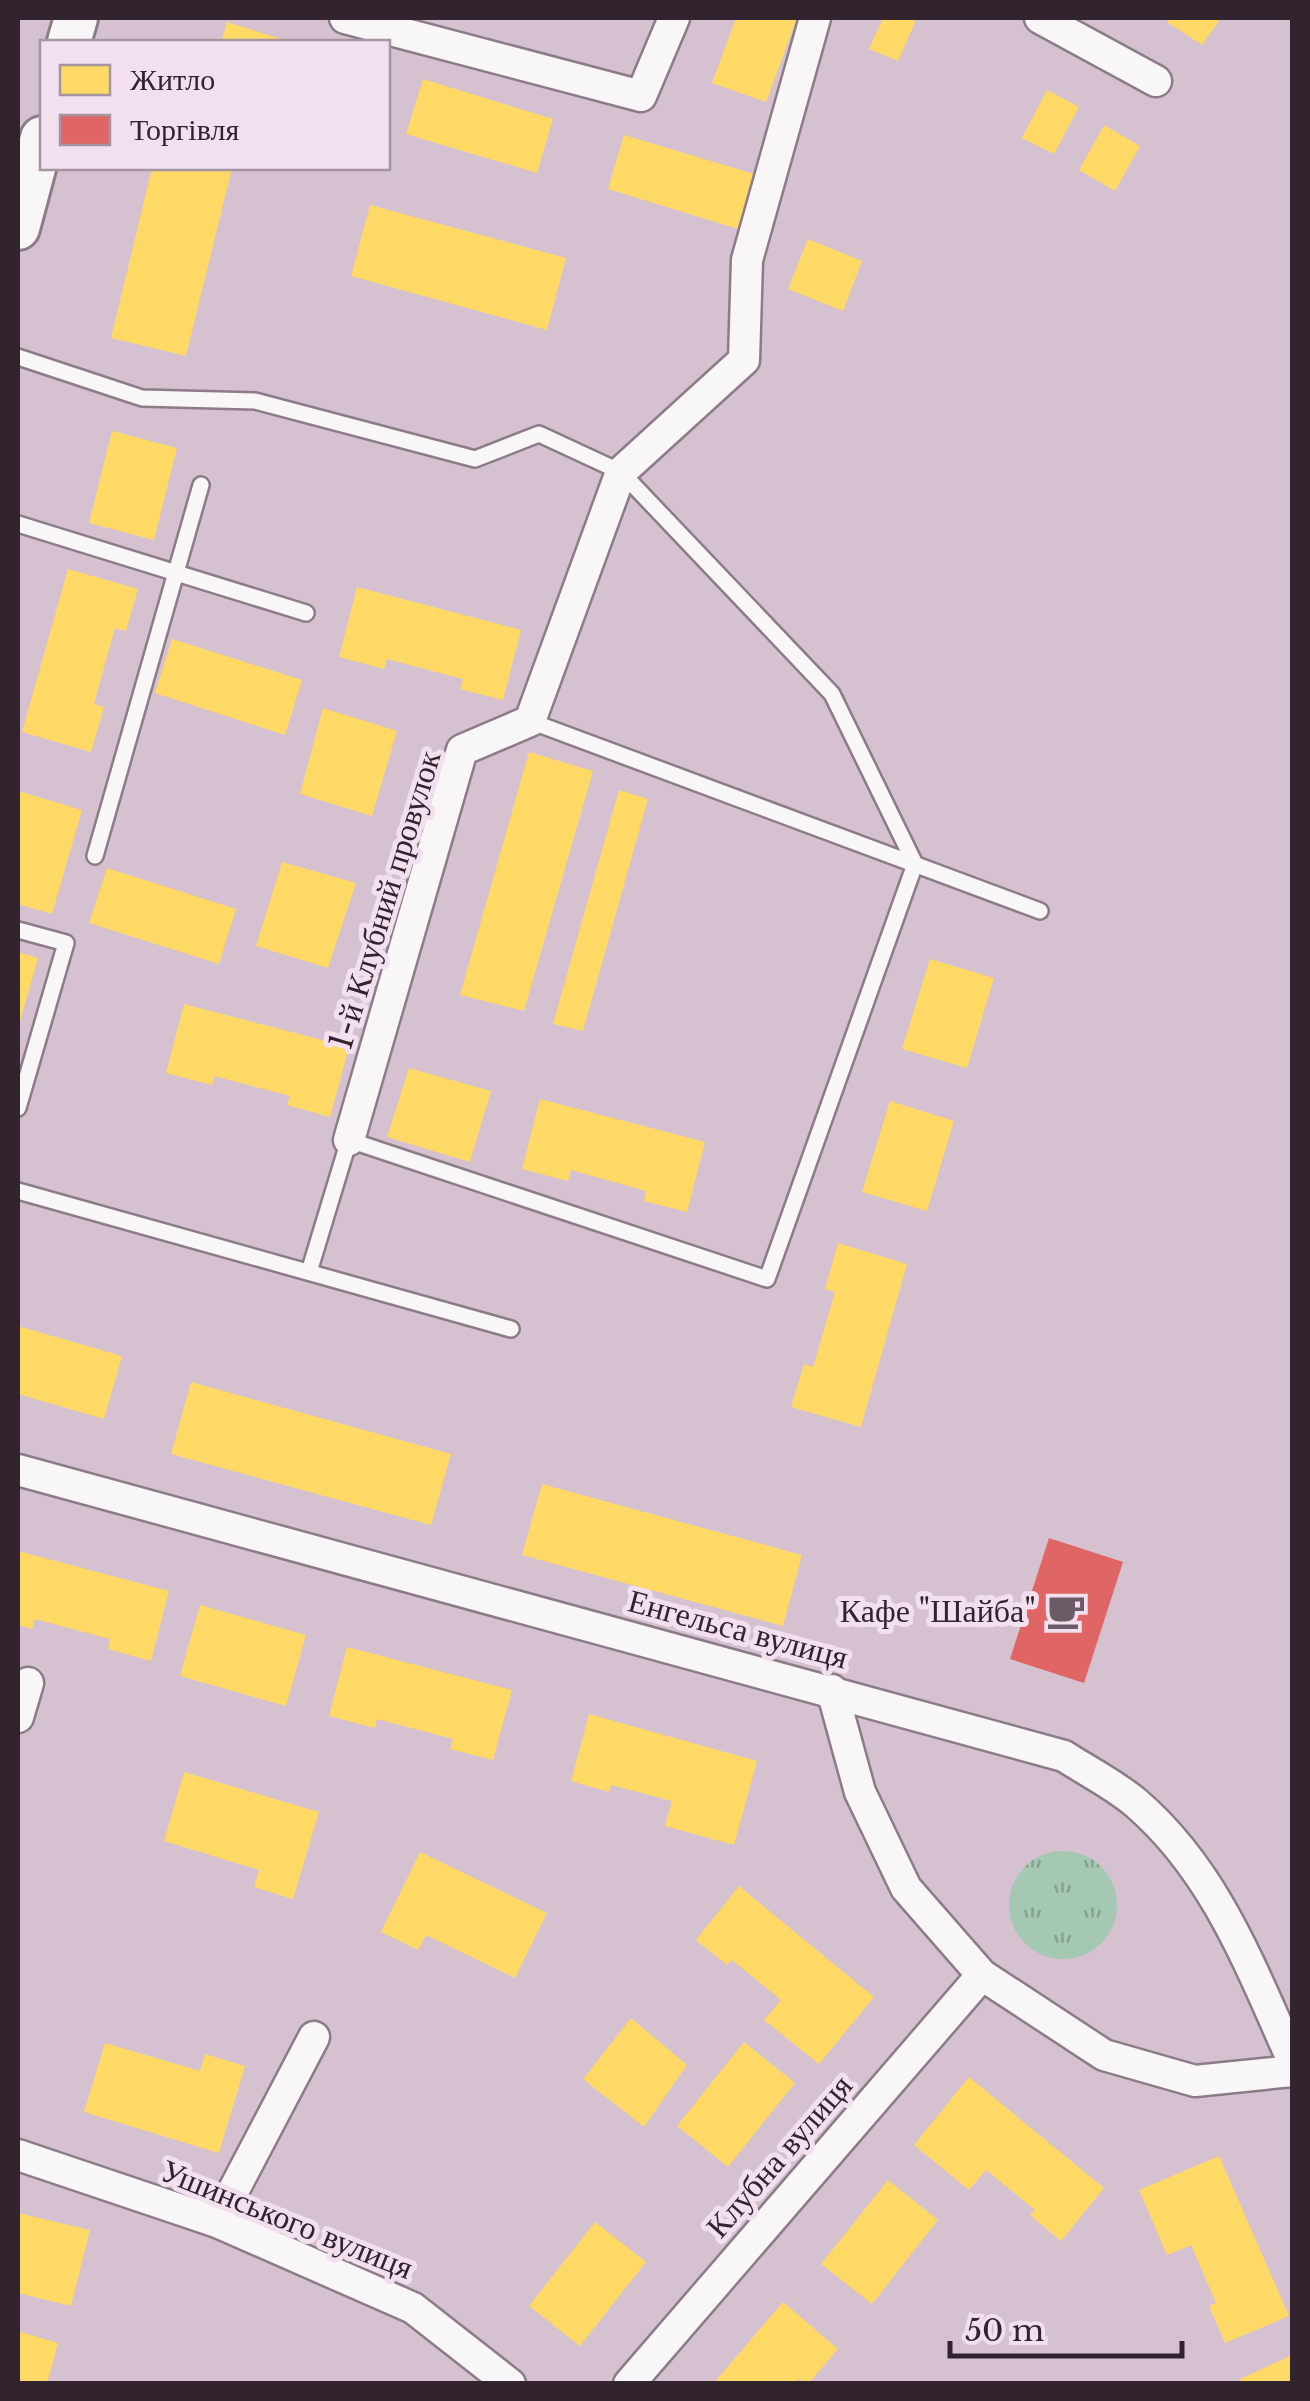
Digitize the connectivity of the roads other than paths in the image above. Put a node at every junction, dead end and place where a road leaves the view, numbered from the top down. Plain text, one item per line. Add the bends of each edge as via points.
1 (345, 18) edge
2 (674, 18) edge
3 (815, 18) edge
4 (1040, 18) edge
5 (1156, 81) dead end
6 (40, 146) edge
7 (18, 228) edge
8 (18, 357) edge
9 (621, 472) junction
10 (200, 486) dead end
11 (18, 524) edge
12 (176, 573) junction
13 (306, 613) dead end
14 (530, 721) junction
15 (95, 856) dead end
16 (915, 864) junction
17 (1040, 911) dead end
18 (18, 930) edge
19 (18, 1108) edge
20 (349, 1140) junction
21 (18, 1191) edge
22 (309, 1272) junction
23 (511, 1329) dead end
24 (18, 1470) edge
25 (28, 1683) dead end
26 (832, 1690) junction
27 (18, 1717) edge
28 (982, 1975) junction
29 (314, 2037) dead end
30 (1292, 2059) edge
31 (1292, 2071) edge
32 (18, 2155) edge
33 (217, 2222) junction
34 (510, 2384) edge
35 (629, 2384) edge

1 - 2 street via 640,96
3 - 9 street via 747,260 744,360
4 - 5 street
6 - 7 street
8 - 9 lane via 142,398 255,401 475,459 539,434
9 - 14 street
9 - 16 lane via 832,694
10 - 12 lane
11 - 12 lane
12 - 13 lane
12 - 15 lane
14 - 16 lane
14 - 20 street, 1-й Клубний провулок via 462,750
16 - 17 lane
16 - 20 lane via 767,1279
18 - 19 lane via 66,943
20 - 22 lane
21 - 22 lane
22 - 23 lane
24 - 26 street, Енгельса вулиця
25 - 27 street
26 - 28 street via 860,1792 906,1888
26 - 30 street, Енгельса вулиця via 1064,1756 1134,1802 1191,1859 1225,1912
28 - 31 street via 1104,2055 1195,2081
28 - 35 street, Клубна вулиця
29 - 33 street
32 - 33 street, Ушинського вулиця
33 - 34 street, Ушинського вулиця via 412,2308

